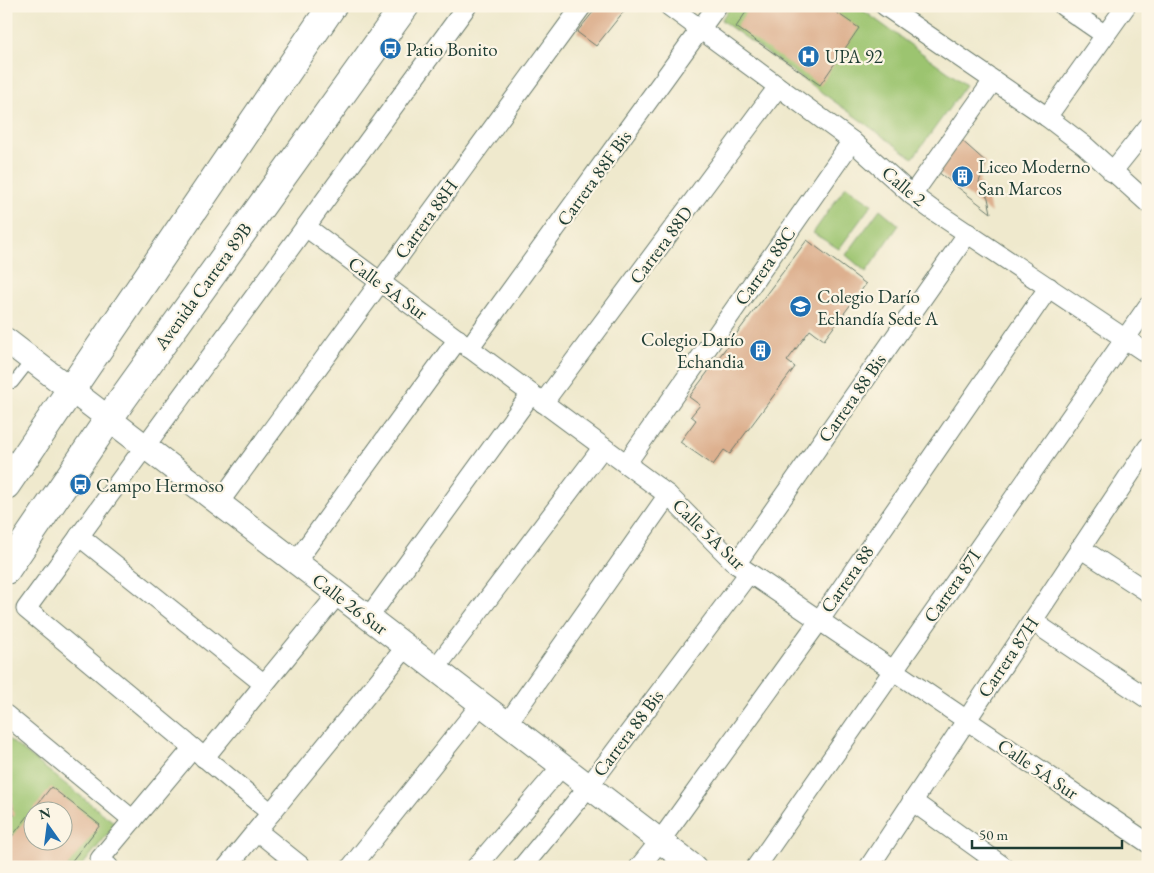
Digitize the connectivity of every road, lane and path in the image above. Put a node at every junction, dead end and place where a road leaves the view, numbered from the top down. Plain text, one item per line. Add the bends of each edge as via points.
1 (332, 6) edge
2 (405, 6) edge
3 (467, 6) edge
4 (582, 6) edge
5 (669, 6) edge
6 (717, 6) edge
7 (885, 6) edge
8 (1063, 6) edge
9 (1126, 6) edge
10 (701, 30) junction
11 (1106, 35) junction
12 (993, 80) junction
13 (778, 87) junction
14 (1047, 117) junction
15 (1148, 127) edge
16 (852, 141) junction
17 (1112, 172) junction
18 (912, 195) junction
19 (1148, 203) edge
20 (306, 227) junction
21 (968, 233) junction
22 (380, 282) junction
23 (1049, 287) junction
24 (1148, 306) edge
25 (1123, 338) junction
26 (6, 340) edge
27 (464, 344) junction
28 (1148, 354) edge
29 (31, 360) junction
30 (6, 378) edge
31 (70, 390) junction
32 (537, 398) junction
33 (108, 420) junction
34 (602, 446) junction
35 (144, 447) junction
36 (1148, 447) edge
37 (626, 464) junction
38 (1141, 473) edge
39 (6, 485) edge
40 (668, 495) junction
41 (218, 504) junction
42 (79, 536) junction
43 (1080, 548) junction
44 (296, 563) junction
45 (742, 568) junction
46 (6, 570) edge
47 (1148, 592) edge
48 (337, 595) junction
49 (368, 618) junction
50 (819, 620) junction
51 (1032, 621) junction
52 (406, 647) junction
53 (435, 669) junction
54 (894, 672) junction
55 (264, 684) junction
56 (1148, 699) edge
57 (481, 704) junction
58 (6, 715) edge
59 (966, 720) junction
60 (507, 724) junction
61 (198, 753) junction
62 (562, 766) junction
63 (589, 786) junction
64 (912, 801) junction
65 (271, 813) junction
66 (132, 820) junction
67 (256, 831) junction
68 (660, 841) junction
69 (1148, 843) edge
70 (109, 867) edge
71 (227, 867) edge
72 (302, 867) edge
73 (351, 867) edge
74 (476, 867) edge
75 (522, 867) edge
76 (639, 867) edge
77 (694, 867) edge
78 (756, 867) edge
79 (869, 867) edge
80 (1004, 867) edge

1 - 31 main road
2 - 33 main road, Avenida Carrera 89B
3 - 20 street
4 - 22 street, Carrera 88H
5 - 10 street, Calle 2
6 - 10 street, Carrera 88F Bis
7 - 12 street
8 - 11 street
9 - 11 street
10 - 13 street, Calle 2
10 - 27 street, Carrera 88F Bis
11 - 14 street
12 - 14 street
12 - 18 street
13 - 16 street, Calle 2
13 - 32 street, Carrera 88D
14 - 17 street
15 - 17 street
16 - 18 street, Calle 2
16 - 37 street, Carrera 88C
17 - 19 street
18 - 21 street, Calle 2
20 - 22 street, Calle 5A Sur
20 - 35 street
21 - 23 street, Calle 2
21 - 45 street, Carrera 88 Bis
22 - 27 street, Calle 5A Sur
22 - 41 street, Carrera 88H
23 - 25 street, Calle 2
23 - 50 street, Carrera 88
24 - 25 street, Carrera 87I
25 - 28 street, Calle 2
25 - 54 street, Carrera 87I
26 - 29 street, Calle 26 Sur
27 - 32 street, Calle 5A Sur
27 - 44 street, Carrera 88F Bis
29 - 30 lane via 13,383
29 - 31 street, Calle 26 Sur
31 - 33 street, Calle 26 Sur
31 - 39 main road
32 - 34 street, Calle 5A Sur
32 - 49 street, Carrera 88D
33 - 35 street, Calle 26 Sur
33 - 46 main road, Avenida Carrera 89B
34 - 37 street, Calle 5A Sur
34 - 53 street
35 - 41 street, Calle 26 Sur
35 - 42 street
36 - 38 street, Carrera 87H
37 - 40 street, Calle 5A Sur
38 - 43 street, Carrera 87H
40 - 45 street, Calle 5A Sur via 724,554
40 - 60 street
41 - 44 street, Calle 26 Sur
42 - 55 street
42 - 61 street via 26,609
43 - 47 street
43 - 51 street, Carrera 87H
44 - 48 street, Calle 26 Sur
45 - 50 street, Calle 5A Sur
45 - 63 street, Carrera 88 Bis
48 - 49 street, Calle 26 Sur
48 - 55 street
49 - 52 street, Calle 26 Sur
50 - 54 street, Calle 5A Sur
50 - 68 street, Carrera 88
51 - 56 street
51 - 59 street, Carrera 87H
52 - 53 street, Calle 26 Sur
52 - 65 street
53 - 57 street, Calle 26 Sur
54 - 59 street, Calle 5A Sur
54 - 78 street, Carrera 87I
55 - 61 street
57 - 60 street, Calle 26 Sur
57 - 73 street
58 - 66 street
59 - 64 street, Carrera 87H
59 - 69 street, Calle 5A Sur
60 - 62 street, Calle 26 Sur
61 - 65 street
61 - 66 street
62 - 63 street, Calle 26 Sur
62 - 74 street
63 - 68 street, Calle 26 Sur
63 - 75 street, Carrera 88 Bis
64 - 79 street, Carrera 87H
64 - 80 street
65 - 67 street
66 - 70 street via 100,859
67 - 71 street
67 - 72 street
68 - 76 street, Carrera 88
68 - 77 street, Calle 26 Sur

